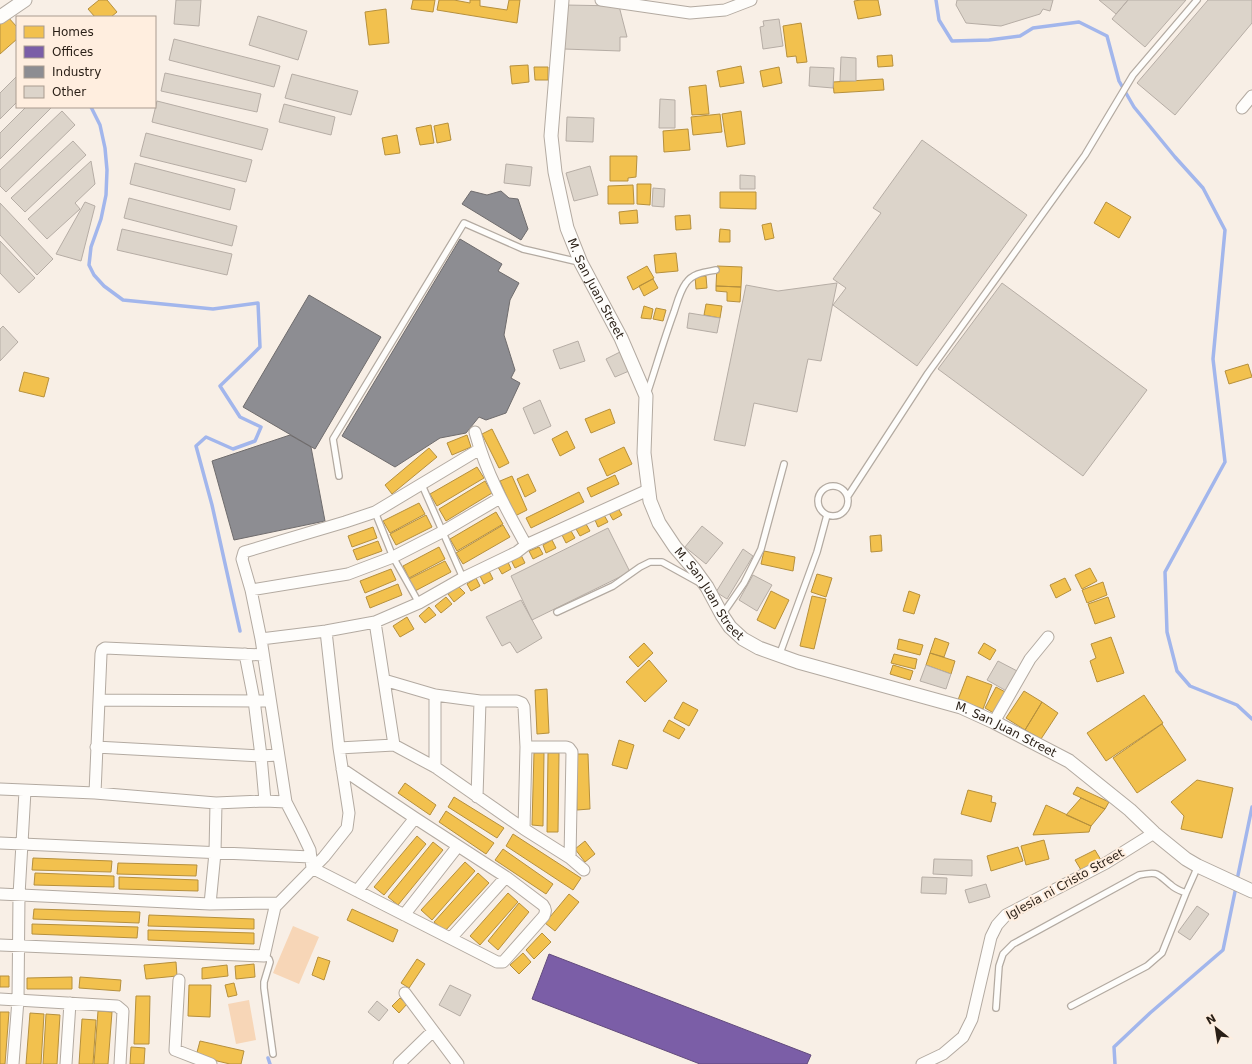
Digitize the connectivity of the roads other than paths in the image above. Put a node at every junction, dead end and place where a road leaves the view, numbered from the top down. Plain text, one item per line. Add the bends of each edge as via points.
1 (562, 0) edge
2 (600, 0) edge
3 (751, 0) edge
4 (1197, 0) edge
5 (22, 1) edge
6 (0, 17) edge
7 (1252, 96) edge
8 (1242, 108) dead end
9 (581, 263) junction
10 (716, 270) dead end
11 (646, 396) junction
12 (475, 432) dead end
13 (480, 449) junction
14 (784, 464) dead end
15 (339, 476) dead end
16 (422, 485) junction
17 (648, 490) junction
18 (848, 496) junction
19 (500, 498) junction
20 (375, 512) junction
21 (827, 515) junction
22 (442, 532) junction
23 (526, 545) junction
24 (393, 557) junction
25 (463, 578) junction
26 (708, 587) junction
27 (251, 590) junction
28 (419, 603) junction
29 (557, 612) dead end
30 (722, 616) junction
31 (375, 622) junction
32 (326, 631) junction
33 (1048, 637) dead end
34 (261, 639) junction
35 (245, 654) junction
36 (263, 655) junction
37 (779, 656) junction
38 (384, 680) junction
39 (435, 694) junction
40 (99, 700) junction
41 (254, 700) junction
42 (270, 701) junction
43 (480, 701) junction
44 (994, 722) junction
45 (394, 745) junction
46 (526, 747) junction
47 (96, 748) junction
48 (339, 748) junction
49 (278, 755) junction
50 (262, 756) junction
51 (435, 767) junction
52 (342, 769) junction
53 (0, 789) edge
54 (25, 791) junction
55 (95, 793) junction
56 (477, 797) junction
57 (265, 802) junction
58 (286, 802) junction
59 (216, 803) junction
60 (415, 818) junction
61 (524, 829) junction
62 (1154, 833) junction
63 (0, 843) edge
64 (21, 844) junction
65 (458, 846) junction
66 (215, 854) junction
67 (570, 858) junction
68 (312, 863) junction
69 (1198, 866) junction
70 (584, 870) dead end
71 (506, 877) junction
72 (1252, 891) edge
73 (357, 892) junction
74 (1186, 893) junction
75 (0, 894) edge
76 (19, 895) junction
77 (210, 904) junction
78 (277, 904) junction
79 (404, 915) junction
80 (451, 938) junction
81 (0, 945) edge
82 (19, 946) junction
83 (264, 956) junction
84 (179, 980) dead end
85 (405, 993) dead end
86 (0, 999) edge
87 (18, 1000) junction
88 (70, 1003) junction
89 (1071, 1006) dead end
90 (996, 1008) dead end
91 (433, 1031) junction
92 (273, 1054) dead end
93 (13, 1064) edge
94 (66, 1064) edge
95 (120, 1064) edge
96 (212, 1064) edge
97 (399, 1064) edge
98 (458, 1064) edge
99 (922, 1064) edge

1 - 9 street, M. San Juan Street via 551,136 555,172 567,228
2 - 3 street via 690,13 725,10
4 - 18 lane via 1133,75 1085,155 928,373
5 - 6 street
7 - 8 street
9 - 11 street, M. San Juan Street via 621,338
9 - 15 lane via 523,249 464,223 333,439
10 - 11 lane via 696,274 680,293
11 - 17 street, M. San Juan Street via 644,453
12 - 13 street
13 - 16 street
13 - 19 street
14 - 30 lane via 761,549 744,583
16 - 20 street
16 - 22 lane
17 - 23 street
17 - 26 street, M. San Juan Street via 658,523 674,547
18 - 21 lane via 848,507 844,512 839,516
18 - 21 lane via 840,487 828,487 823,490 818,501 822,512
19 - 22 street
19 - 23 street
20 - 24 lane
20 - 27 street via 247,550 242,559
21 - 37 lane via 817,552
22 - 24 street
22 - 25 lane
23 - 25 street via 517,552
24 - 27 street via 348,574
24 - 28 lane
25 - 28 street
26 - 29 lane via 662,562 650,562 613,586
26 - 30 street, M. San Juan Street
27 - 34 street
28 - 31 street
30 - 37 street, M. San Juan Street via 743,639
31 - 32 street
31 - 38 street
32 - 34 street
32 - 48 street
33 - 44 street via 1030,659
34 - 36 street
35 - 36 street
35 - 40 street via 105,648 101,654
35 - 41 street
36 - 42 street
37 - 44 street, M. San Juan Street via 961,707
38 - 39 street
38 - 45 street
39 - 43 street
39 - 51 street
40 - 41 street
40 - 47 street
41 - 42 street
41 - 50 street
42 - 49 street
43 - 46 street via 522,703
43 - 56 street
44 - 62 street, M. San Juan Street via 1069,761 1130,810
45 - 48 street
45 - 51 street
46 - 61 street
46 - 67 street via 566,747 572,752
47 - 50 street
47 - 55 street
48 - 52 street
49 - 50 street
49 - 58 street
50 - 57 street
51 - 56 street
52 - 60 street
52 - 68 street via 349,813 347,828 324,857
53 - 54 street
54 - 55 street
54 - 64 street
55 - 59 street
56 - 61 street
57 - 58 street
57 - 59 street
58 - 68 street via 310,850
59 - 66 street
60 - 65 street
60 - 73 street
61 - 67 street
62 - 69 street, M. San Juan Street
62 - 99 street, Iglesia ni Cristo Street via 1106,863 1006,915 996,925 991,937 972,1019 963,1037 943,1054
63 - 64 street
64 - 66 street
64 - 76 street
65 - 71 street
65 - 79 street
66 - 68 street
66 - 77 street
67 - 70 street
68 - 73 street
68 - 78 street
69 - 72 street, M. San Juan Street
69 - 74 lane
71 - 80 street
71 - 80 street via 543,905 546,912 506,960 497,962
73 - 79 street
74 - 89 lane via 1162,953 1156,959
74 - 90 lane via 1172,886 1160,875 1151,872 1139,875 1013,944 1004,954 999,966
75 - 76 street
76 - 77 street
76 - 82 street
77 - 78 street
78 - 83 street
79 - 80 street
81 - 82 street
82 - 83 street
82 - 87 street
83 - 92 lane via 270,962 264,988
84 - 96 street via 175,1050
85 - 91 street
86 - 87 street
87 - 88 street
87 - 93 street
88 - 94 street
88 - 95 street via 117,1006 123,1011
91 - 97 street
91 - 98 street

